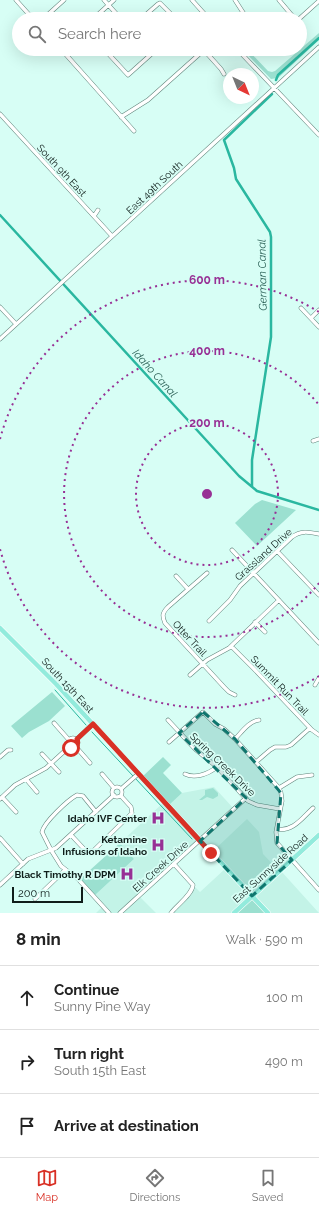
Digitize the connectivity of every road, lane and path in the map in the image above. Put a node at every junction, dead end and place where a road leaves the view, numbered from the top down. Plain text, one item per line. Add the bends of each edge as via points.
1 (16, 0) edge
2 (64, 0) edge
3 (104, 0) edge
4 (114, 0) edge
5 (192, 0) edge
6 (235, 0) edge
7 (279, 0) edge
8 (317, 2) edge
9 (108, 5) junction
10 (319, 7) edge
11 (27, 12) edge
12 (51, 12) edge
13 (100, 12) edge
14 (114, 12) edge
15 (149, 12) edge
16 (169, 12) edge
17 (203, 12) edge
18 (243, 12) edge
19 (289, 12) edge
20 (306, 12) edge
21 (319, 47) edge
22 (67, 56) edge
23 (110, 56) edge
24 (149, 56) edge
25 (197, 56) edge
26 (211, 56) edge
27 (244, 56) edge
28 (223, 72) edge
29 (274, 88) junction
30 (0, 114) edge
31 (121, 117) junction
32 (134, 131) dead end
33 (319, 135) edge
34 (98, 210) dead end
35 (94, 216) junction
36 (112, 236) junction
37 (0, 307) edge
38 (301, 308) dead end
39 (319, 310) edge
40 (310, 318) junction
41 (16, 324) junction
42 (319, 327) edge
43 (0, 339) edge
44 (319, 439) edge
45 (313, 441) dead end
46 (319, 534) edge
47 (232, 550) dead end
48 (277, 551) junction
49 (207, 573) dead end
50 (253, 573) junction
51 (176, 576) dead end
52 (188, 589) junction
53 (319, 595) edge
54 (278, 600) junction
55 (209, 620) dead end
56 (255, 622) junction
57 (0, 628) edge
58 (265, 632) dead end
59 (319, 643) edge
60 (231, 646) junction
61 (203, 664) junction
62 (190, 675) dead end
63 (319, 678) edge
64 (315, 685) dead end
65 (235, 694) dead end
66 (168, 720) dead end
67 (259, 720) dead end
68 (54, 723) dead end
69 (93, 724) junction
70 (310, 728) junction
71 (180, 733) junction
72 (319, 735) edge
73 (77, 739) junction
74 (235, 739) junction
75 (69, 740) junction
76 (169, 742) dead end
77 (69, 747) junction
78 (76, 747) junction
79 (11, 750) dead end
80 (42, 754) dead end
81 (0, 757) edge
82 (256, 762) junction
83 (90, 763) dead end
84 (51, 764) junction
85 (216, 767) junction
86 (59, 772) dead end
87 (102, 774) dead end
88 (185, 774) dead end
89 (312, 775) dead end
90 (135, 776) junction
91 (26, 779) junction
92 (114, 788) junction
93 (279, 788) junction
94 (122, 789) junction
95 (37, 792) dead end
96 (114, 795) junction
97 (121, 796) junction
98 (1, 798) edge
99 (246, 798) junction
100 (313, 808) dead end
101 (280, 809) junction
102 (16, 812) dead end
103 (96, 812) junction
104 (277, 829) junction
105 (71, 834) junction
106 (319, 835) edge
107 (0, 838) edge
108 (200, 841) junction
109 (51, 850) junction
110 (292, 860) junction
111 (23, 864) junction
112 (174, 864) junction
113 (66, 870) junction
114 (0, 885) edge
115 (319, 890) edge
116 (252, 896) junction
117 (35, 899) dead end
118 (109, 913) edge
119 (120, 913) edge
120 (171, 913) edge
121 (234, 913) edge
122 (268, 913) edge

1 - 11 street
2 - 12 street
3 - 9 street
4 - 9 street
5 - 17 street
6 - 18 street
7 - 19 street
8 - 10 street
8 - 20 street
9 - 13 street
9 - 14 street
15 - 16 street via 160,3
21 - 29 street, East 49th South
22 - 31 street
23 - 24 street via 128,75
25 - 31 street via 148,100
26 - 28 street
27 - 29 street
29 - 33 street
29 - 36 street, East 49th South
30 - 35 street, South 9th East
31 - 32 street
34 - 35 street
35 - 36 street, South 9th East
36 - 41 street, East 49th South
37 - 41 street
38 - 40 street
39 - 40 street
40 - 42 street
41 - 43 street, East 49th South
44 - 45 street
46 - 48 street, Grassland Drive via 296,534
47 - 50 street
48 - 50 street, Grassland Drive
48 - 53 street
49 - 52 street
50 - 54 street
50 - 55 street, Grassland Drive
51 - 52 street
52 - 61 street, Otter Trail via 165,610 163,618
54 - 56 street
54 - 59 street
56 - 58 street
56 - 60 street
57 - 69 main road, South 15th East
60 - 61 street
60 - 70 street, Summit Run Trail
61 - 62 street
61 - 65 street, Otter Trail via 229,692
63 - 64 street
66 - 71 street, Spring Creek Drive
67 - 74 street
68 - 75 street
69 - 73 street
69 - 90 main road, South 15th East
70 - 72 street, Summit Run Trail
70 - 82 street via 291,745 270,750
71 - 74 street via 203,712
71 - 76 street, Spring Creek Drive
71 - 85 street, Spring Creek Drive
73 - 75 street
73 - 78 street
74 - 82 street
75 - 77 street
77 - 78 street
77 - 84 street
78 - 83 street
79 - 81 street
80 - 84 street
82 - 93 street
84 - 86 street
84 - 91 street via 40,773
85 - 88 street via 208,773 192,776
85 - 99 street, Spring Creek Drive
87 - 92 street
89 - 93 street via 297,777
90 - 94 street
90 - 108 main road, South 15th East
91 - 95 street
91 - 98 street
92 - 94 street
92 - 96 street
93 - 101 street via 282,801
94 - 97 street
96 - 97 street
96 - 103 street
97 - 105 street via 131,808 132,814 92,851 86,851
98 - 102 street
99 - 101 street, Spring Creek Drive via 257,805
99 - 108 street, Elk Creek Drive
100 - 104 street via 290,829
101 - 104 street
103 - 105 street
103 - 109 street via 83,796 74,796 43,828 42,832
104 - 110 street via 277,843
105 - 109 street
106 - 110 main road, East Sunnyside Road
107 - 111 street
108 - 112 street, Elk Creek Drive
108 - 116 main road, South 15th East
109 - 111 street via 33,856
109 - 113 street
110 - 115 street
110 - 116 main road, East Sunnyside Road
111 - 114 street
112 - 119 street, Elk Creek Drive
112 - 120 street via 193,885 191,892
113 - 117 street
113 - 118 street via 78,879
116 - 121 main road, East Sunnyside Road
116 - 122 main road, South 15th East

